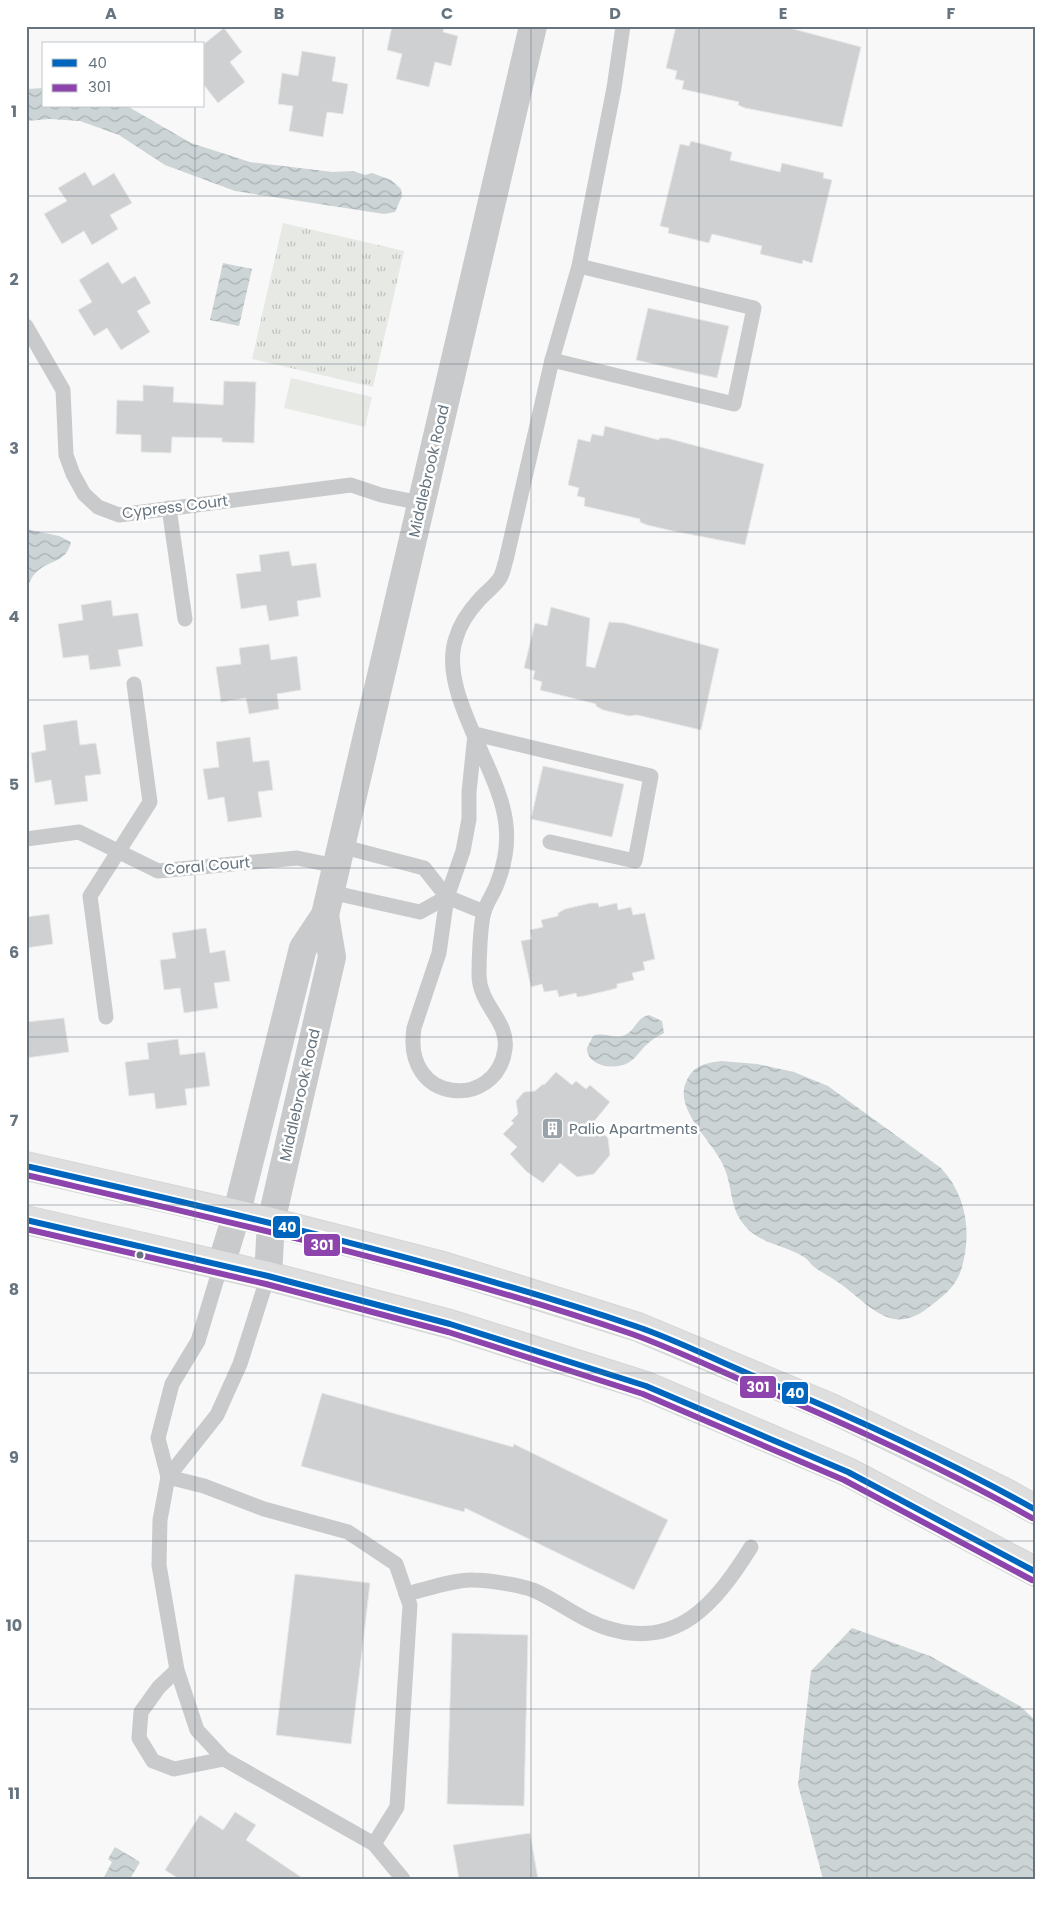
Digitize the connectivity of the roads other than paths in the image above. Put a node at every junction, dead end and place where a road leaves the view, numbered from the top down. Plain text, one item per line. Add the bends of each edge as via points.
1 (533, 26) edge
2 (623, 26) edge
3 (579, 266) junction
4 (26, 326) edge
5 (552, 360) junction
6 (421, 503) junction
7 (169, 508) junction
8 (185, 619) dead end
9 (134, 684) dead end
10 (475, 734) junction
11 (26, 839) edge
12 (550, 842) dead end
13 (118, 852) junction
14 (333, 880) junction
15 (447, 897) junction
16 (484, 912) junction
17 (106, 1017) dead end
18 (26, 1166) edge
19 (236, 1216) junction
20 (26, 1220) edge
21 (271, 1222) junction
22 (220, 1265) junction
23 (268, 1276) junction
24 (168, 1477) junction
25 (1036, 1510) edge
26 (751, 1547) dead end
27 (1036, 1572) edge
28 (406, 1594) junction
29 (177, 1670) junction
30 (224, 1759) junction
31 (374, 1844) junction
32 (403, 1879) edge

1 - 6 street, Middlebrook Road
2 - 3 lane
3 - 5 lane
3 - 5 lane via 754,308 734,404
4 - 7 lane, Cypress Court via 63,390 66,455 84,494 98,507 119,515
5 - 10 lane via 506,560 500,577 466,617 455,640 459,702
6 - 7 lane, Cypress Court via 381,495 352,484
6 - 14 street, Middlebrook Road
7 - 8 lane
9 - 13 lane via 150,802
10 - 12 lane via 651,776 635,861
10 - 15 lane via 469,819
10 - 16 lane via 497,788 506,825 506,851 498,881
11 - 13 lane, Coral Court via 79,832
13 - 14 lane, Coral Court via 158,872 297,858
13 - 17 lane via 90,896
14 - 15 lane via 420,912
14 - 15 lane via 424,868
14 - 19 street, Middlebrook Road via 303,948
14 - 21 street, Middlebrook Road via 332,957
15 - 16 lane
15 - 16 lane via 439,953 412,1040 415,1063 420,1072 433,1084 449,1091 472,1089 491,1078 499,1068 506,1048 505,1035 497,1016 484,1001 480,988
18 - 19 main road
19 - 21 main road
19 - 22 street, Middlebrook Road
20 - 22 main road
21 - 23 street, Middlebrook Road
21 - 25 main road via 444,1266 638,1327 829,1406
22 - 23 main road
22 - 24 lane via 198,1341 172,1384 158,1438
23 - 24 lane via 240,1364 217,1415
23 - 27 main road via 450,1324 646,1386 848,1472
24 - 28 lane via 204,1486 264,1509 348,1532 396,1564
24 - 29 lane via 160,1520 159,1565
26 - 28 lane via 715,1598 681,1626 645,1635 603,1627 532,1590 515,1587 472,1580
28 - 31 lane via 410,1605 397,1807
29 - 30 lane via 197,1730
29 - 30 lane via 159,1687 141,1712 139,1738 153,1761 174,1769
30 - 31 lane
31 - 32 lane

